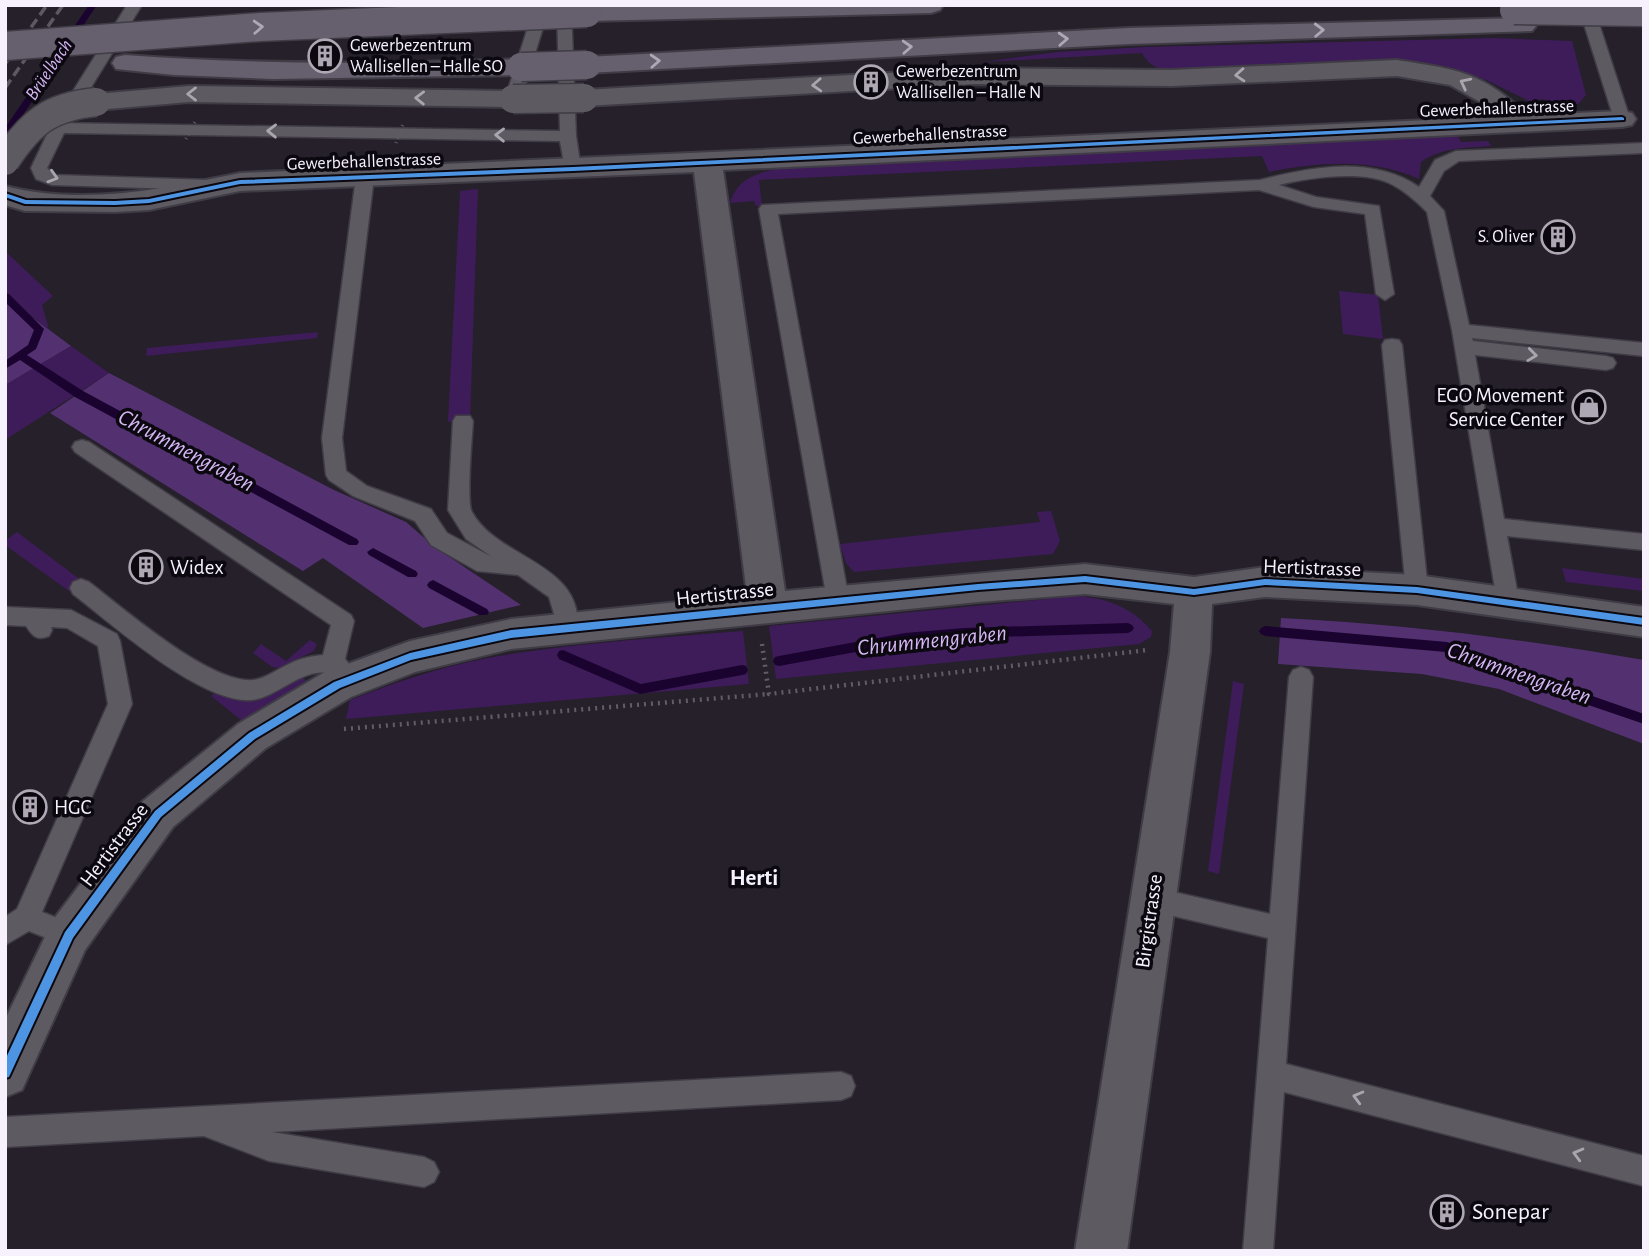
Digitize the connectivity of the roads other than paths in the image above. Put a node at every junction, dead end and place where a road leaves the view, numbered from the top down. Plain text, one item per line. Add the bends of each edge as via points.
1 (135, 5) edge
2 (543, 5) edge
3 (564, 5) edge
4 (931, 5) edge
5 (1585, 5) edge
6 (1344, 7) edge
7 (1644, 12) edge
8 (1518, 18) junction
9 (1644, 27) edge
10 (5, 47) edge
11 (513, 99) junction
12 (1622, 119) joint
13 (1520, 123) junction
14 (58, 128) junction
15 (568, 136) junction
16 (1644, 148) edge
17 (5, 161) edge
18 (707, 161) junction
19 (573, 169) junction
20 (365, 177) junction
21 (231, 184) junction
22 (1260, 185) junction
23 (5, 195) edge
24 (1421, 196) junction
25 (1385, 294) dead end
26 (1463, 339) junction
27 (1392, 345) dead end
28 (1644, 350) edge
29 (1606, 363) dead end
30 (463, 421) dead end
31 (82, 447) dead end
32 (1494, 526) junction
33 (1644, 542) edge
34 (527, 567) junction
35 (81, 588) dead end
36 (1417, 590) junction
37 (1195, 592) junction
38 (838, 600) junction
39 (1508, 601) junction
40 (5, 616) edge
41 (1644, 622) edge
42 (765, 625) junction
43 (568, 628) junction
44 (343, 671) junction
45 (1301, 677) dead end
46 (1152, 899) junction
47 (15, 926) edge
48 (1282, 929) junction
49 (69, 935) junction
50 (5, 1073) edge
51 (1271, 1074) junction
52 (841, 1086) dead end
53 (204, 1121) junction
54 (5, 1132) edge
55 (1644, 1171) edge
56 (424, 1172) dead end
57 (1101, 1251) edge
58 (1258, 1251) edge

1 - 14 lane
2 - 11 lane
3 - 15 lane
10 -> 4 highway, bridge via 187,31 401,20
5 - 12 lane
6 - 8 highway
7 - 8 highway, bridge
8 - 9 highway
10 -> 8 highway, bridge via 172,67 346,73
13 -> 11 street, bridge via 1492,97 1457,78 1397,68 1183,78 975,76
11 -> 17 street, bridge via 189,94 96,102 43,114 28,126
12 - 13 street, Gewerbehallenstrasse
13 - 18 street, Gewerbehallenstrasse
15 -> 14 lane
14 -> 21 lane via 39,168 52,180
15 - 19 lane
16 - 24 lane via 1456,156 1440,162
18 - 19 street, Gewerbehallenstrasse
18 - 42 street
19 - 20 street, Gewerbehallenstrasse
20 - 21 street, Gewerbehallenstrasse
20 - 34 lane via 332,439 336,475 360,491 423,515 439,539 485,565
21 - 23 street, Gewerbehallenstrasse via 149,201 25,202
22 - 24 lane via 1305,174 1362,172 1396,179
22 - 25 lane via 1314,202 1373,210
22 - 38 lane via 768,209
24 - 26 lane via 1435,211
26 - 28 lane
26 -> 29 lane
26 - 32 lane
27 - 36 lane
30 - 34 lane via 459,510 474,533
31 - 44 lane via 343,621
32 - 33 lane
32 - 39 lane
34 - 43 lane via 558,591
35 - 44 lane via 193,670 220,683 245,690 265,687 302,668
36 - 37 street, Hertistrasse via 1265,582
36 - 39 street, Hertistrasse
37 - 38 street, Hertistrasse via 1085,579
37 - 46 street, Birgistrasse
38 - 42 street, Hertistrasse
39 - 41 street, Hertistrasse
40 - 47 lane via 38,625 71,619 109,641 120,704
42 - 43 street, Hertistrasse
43 - 44 street, Hertistrasse via 511,634
44 - 49 street, Hertistrasse via 337,685 252,736 158,814
45 - 48 lane
46 - 48 lane
46 - 57 street, Birgistrasse
47 - 49 lane
48 - 51 lane
49 - 50 street, Hertistrasse
55 -> 51 lane
51 - 58 lane
52 - 53 lane
53 - 54 lane
53 - 56 lane via 269,1146

